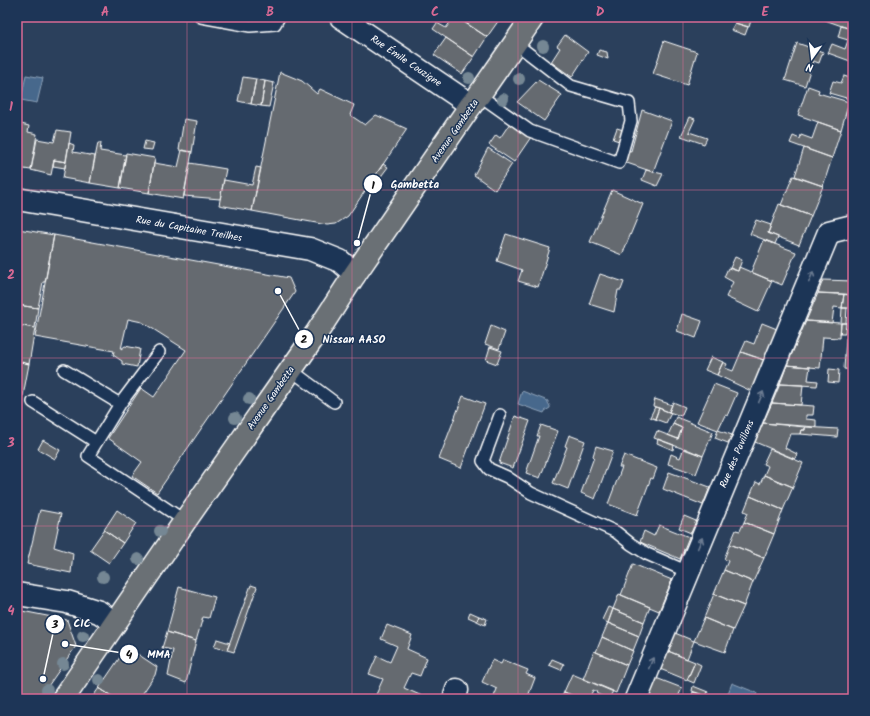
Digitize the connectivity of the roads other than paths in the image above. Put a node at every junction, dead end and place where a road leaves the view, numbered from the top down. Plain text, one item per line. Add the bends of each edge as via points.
1 (201, 17) edge
2 (341, 17) edge
3 (533, 17) edge
4 (277, 20) edge
5 (515, 43) junction
6 (475, 100) junction
7 (17, 199) edge
8 (853, 226) edge
9 (356, 274) junction
10 (159, 352) dead end
11 (64, 370) dead end
12 (291, 370) junction
13 (33, 402) dead end
14 (334, 402) dead end
15 (120, 404) junction
16 (500, 415) dead end
17 (96, 442) junction
18 (185, 520) junction
19 (688, 572) junction
20 (17, 594) edge
21 (115, 623) junction
22 (63, 699) edge
23 (636, 699) edge

1 - 4 lane via 250,26
2 - 6 street, Rue Émile Couzigne via 434,81
3 - 5 main road, Avenue Gambetta
5 - 6 main road, Avenue Gambetta
5 - 6 lane via 571,86 628,104 631,121 619,163 530,131
6 - 9 main road, Avenue Gambetta
7 - 9 street, Rue du Capitaine Treilhes via 310,249 340,261
19 -> 8 street, Rue des Pavillons via 829,232
9 - 12 main road, Avenue Gambetta
10 - 15 lane
11 - 15 lane
12 - 14 lane
12 - 18 main road, Avenue Gambetta
13 - 17 lane
15 - 17 lane
16 - 19 lane via 483,461 489,469 531,493 616,532 647,554
17 - 18 lane via 88,456
18 - 21 main road, Avenue Gambetta
23 -> 19 street, Rue des Pavillons
20 - 21 street via 67,602 99,612
21 - 22 main road, Avenue Gambetta

